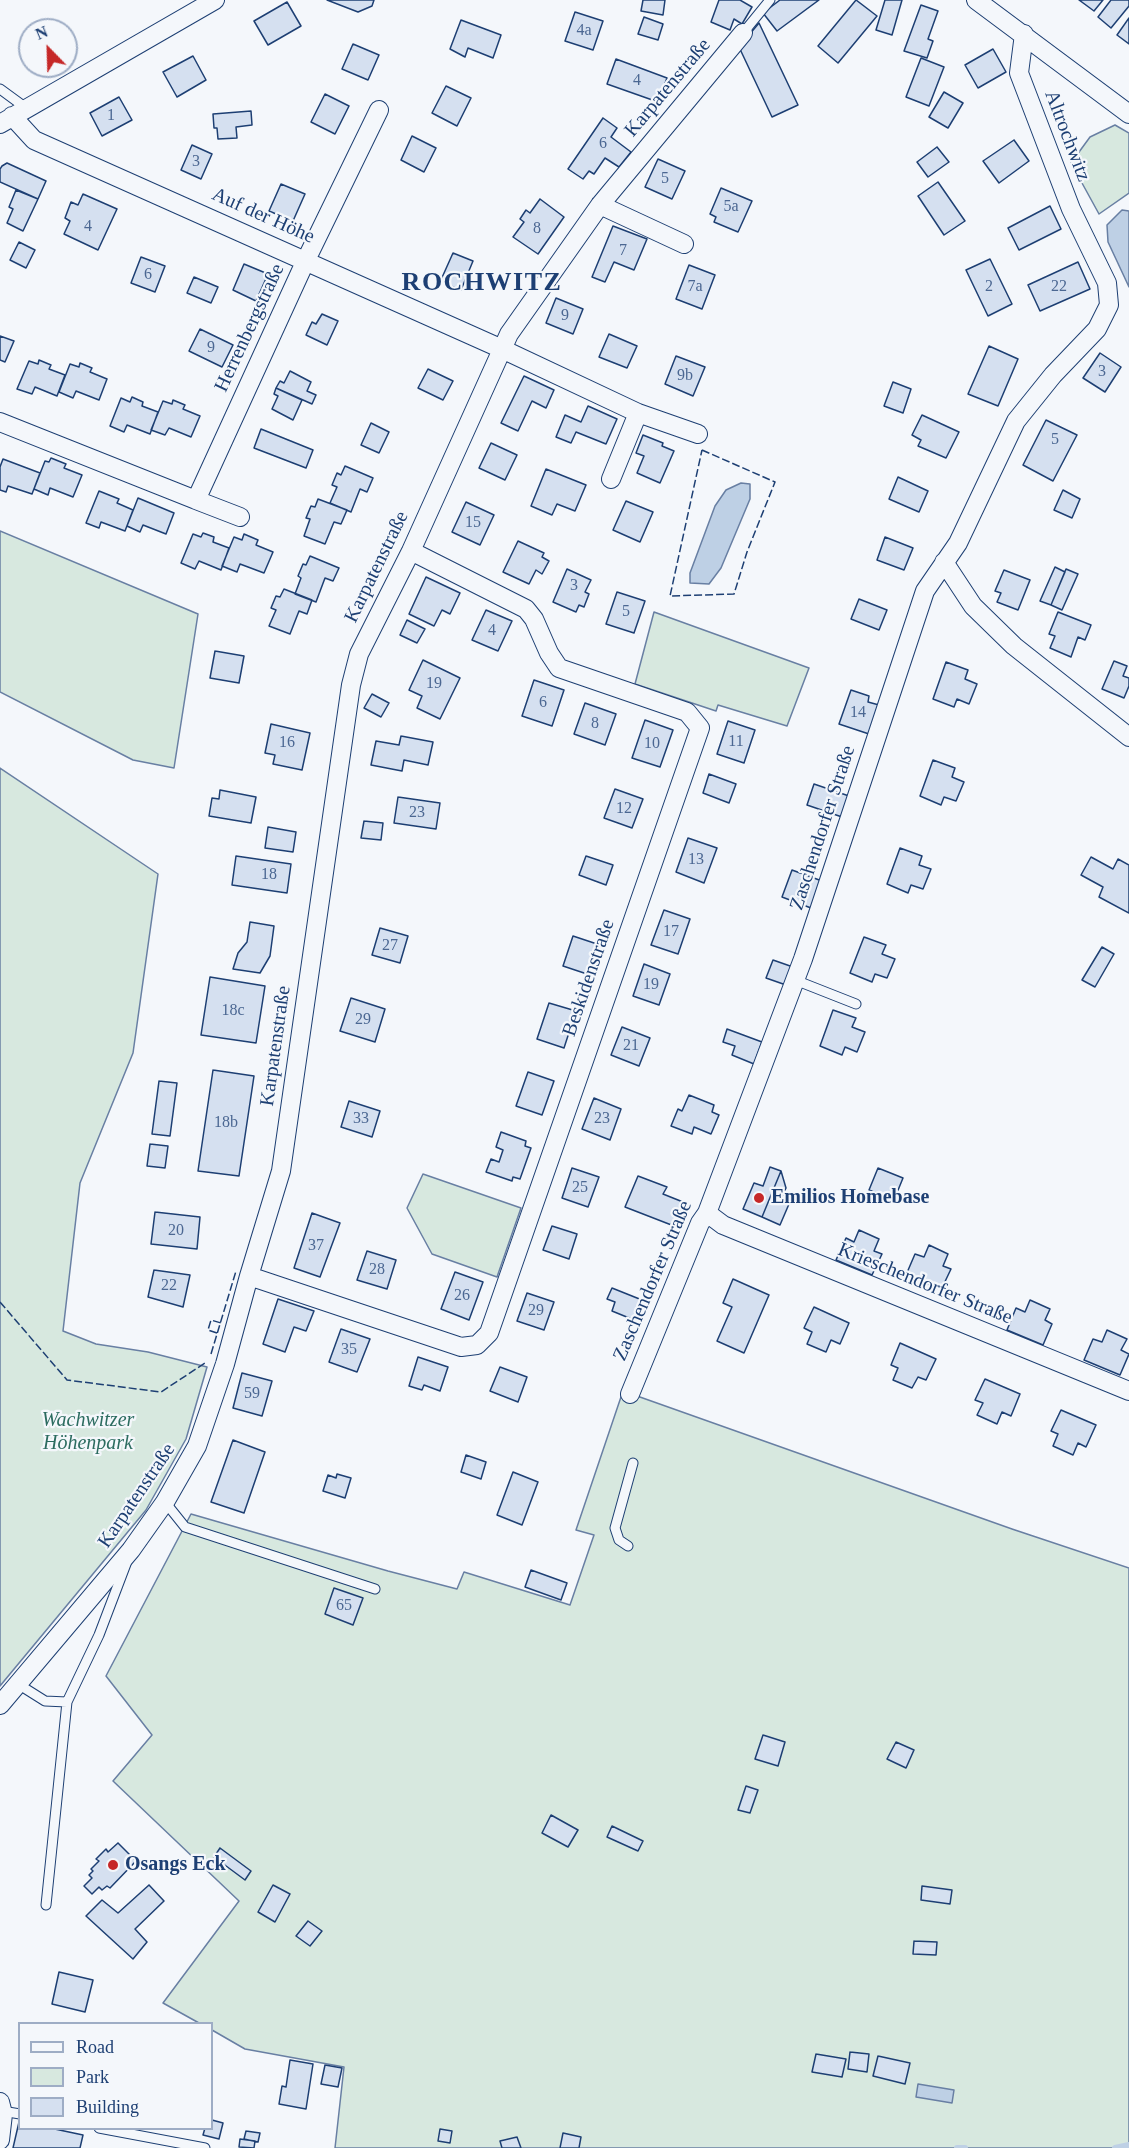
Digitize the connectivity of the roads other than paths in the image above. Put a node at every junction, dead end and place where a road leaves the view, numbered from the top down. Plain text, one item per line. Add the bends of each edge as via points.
1 (215, 0) edge
2 (770, 0) edge
3 (976, 0) edge
4 (743, 33) joint
5 (1024, 34) junction
6 (0, 89) edge
7 (379, 110) dead end
8 (1129, 114) edge
9 (13, 116) edge
10 (600, 205) junction
11 (684, 244) dead end
12 (306, 260) junction
13 (1108, 305) joint
14 (502, 349) junction
15 (638, 413) junction
16 (0, 422) edge
17 (698, 435) dead end
18 (611, 479) dead end
19 (196, 500) junction
20 (240, 517) dead end
21 (411, 551) junction
22 (944, 562) junction
23 (1129, 737) edge
24 (795, 980) junction
25 (856, 1004) dead end
26 (707, 1213) junction
27 (249, 1276) junction
28 (1129, 1391) edge
29 (630, 1394) dead end
30 (633, 1463) dead end
31 (165, 1502) junction
32 (628, 1546) dead end
33 (131, 1550) junction
34 (375, 1589) dead end
35 (18, 1684) junction
36 (68, 1702) junction
37 (0, 1705) edge
38 (46, 1905) dead end
39 (7, 2109) edge
40 (110, 2130) edge
41 (0, 2140) edge
42 (205, 2148) edge

1 - 9 street
2 - 4 lane, Karpatenstraße
3 - 5 street
4 - 10 street, Karpatenstraße
5 - 8 street
5 - 13 street, Altrochwitz via 1019,73 1071,209 1107,283
6 - 9 lane
7 - 12 street, Herrenbergstraße
9 - 12 street, Auf der Höhe via 34,140
10 - 11 street
10 - 14 street, Karpatenstraße
12 - 14 street, Auf der Höhe
12 - 19 street, Herrenbergstraße
13 - 22 street, Zaschendorfer Straße via 1097,329 1016,421 958,543
14 - 15 street
14 - 21 street, Karpatenstraße
15 - 17 street
15 - 18 street
16 - 19 street
19 - 20 street
21 - 27 street, Karpatenstraße via 359,654 351,685 281,1171
21 - 27 street, Beskidenstraße via 526,609 559,668 687,712 700,728 489,1333 477,1345 461,1347
22 - 23 street via 973,606 1014,646
22 - 24 street, Zaschendorfer Straße via 925,591
24 - 25 lane
24 - 26 street, Zaschendorfer Straße
26 - 28 street, Krieschendorfer Straße via 723,1225
26 - 29 street, Zaschendorfer Straße
27 - 31 street, Karpatenstraße via 228,1355 197,1446
30 - 32 lane via 615,1528 619,1540
31 - 33 street, Karpatenstraße
31 - 34 lane via 185,1527
33 - 35 street, Karpatenstraße
33 - 36 lane
35 - 36 lane via 45,1701
35 - 37 street, Karpatenstraße
36 - 38 lane
39 - 41 street
40 - 42 lane

